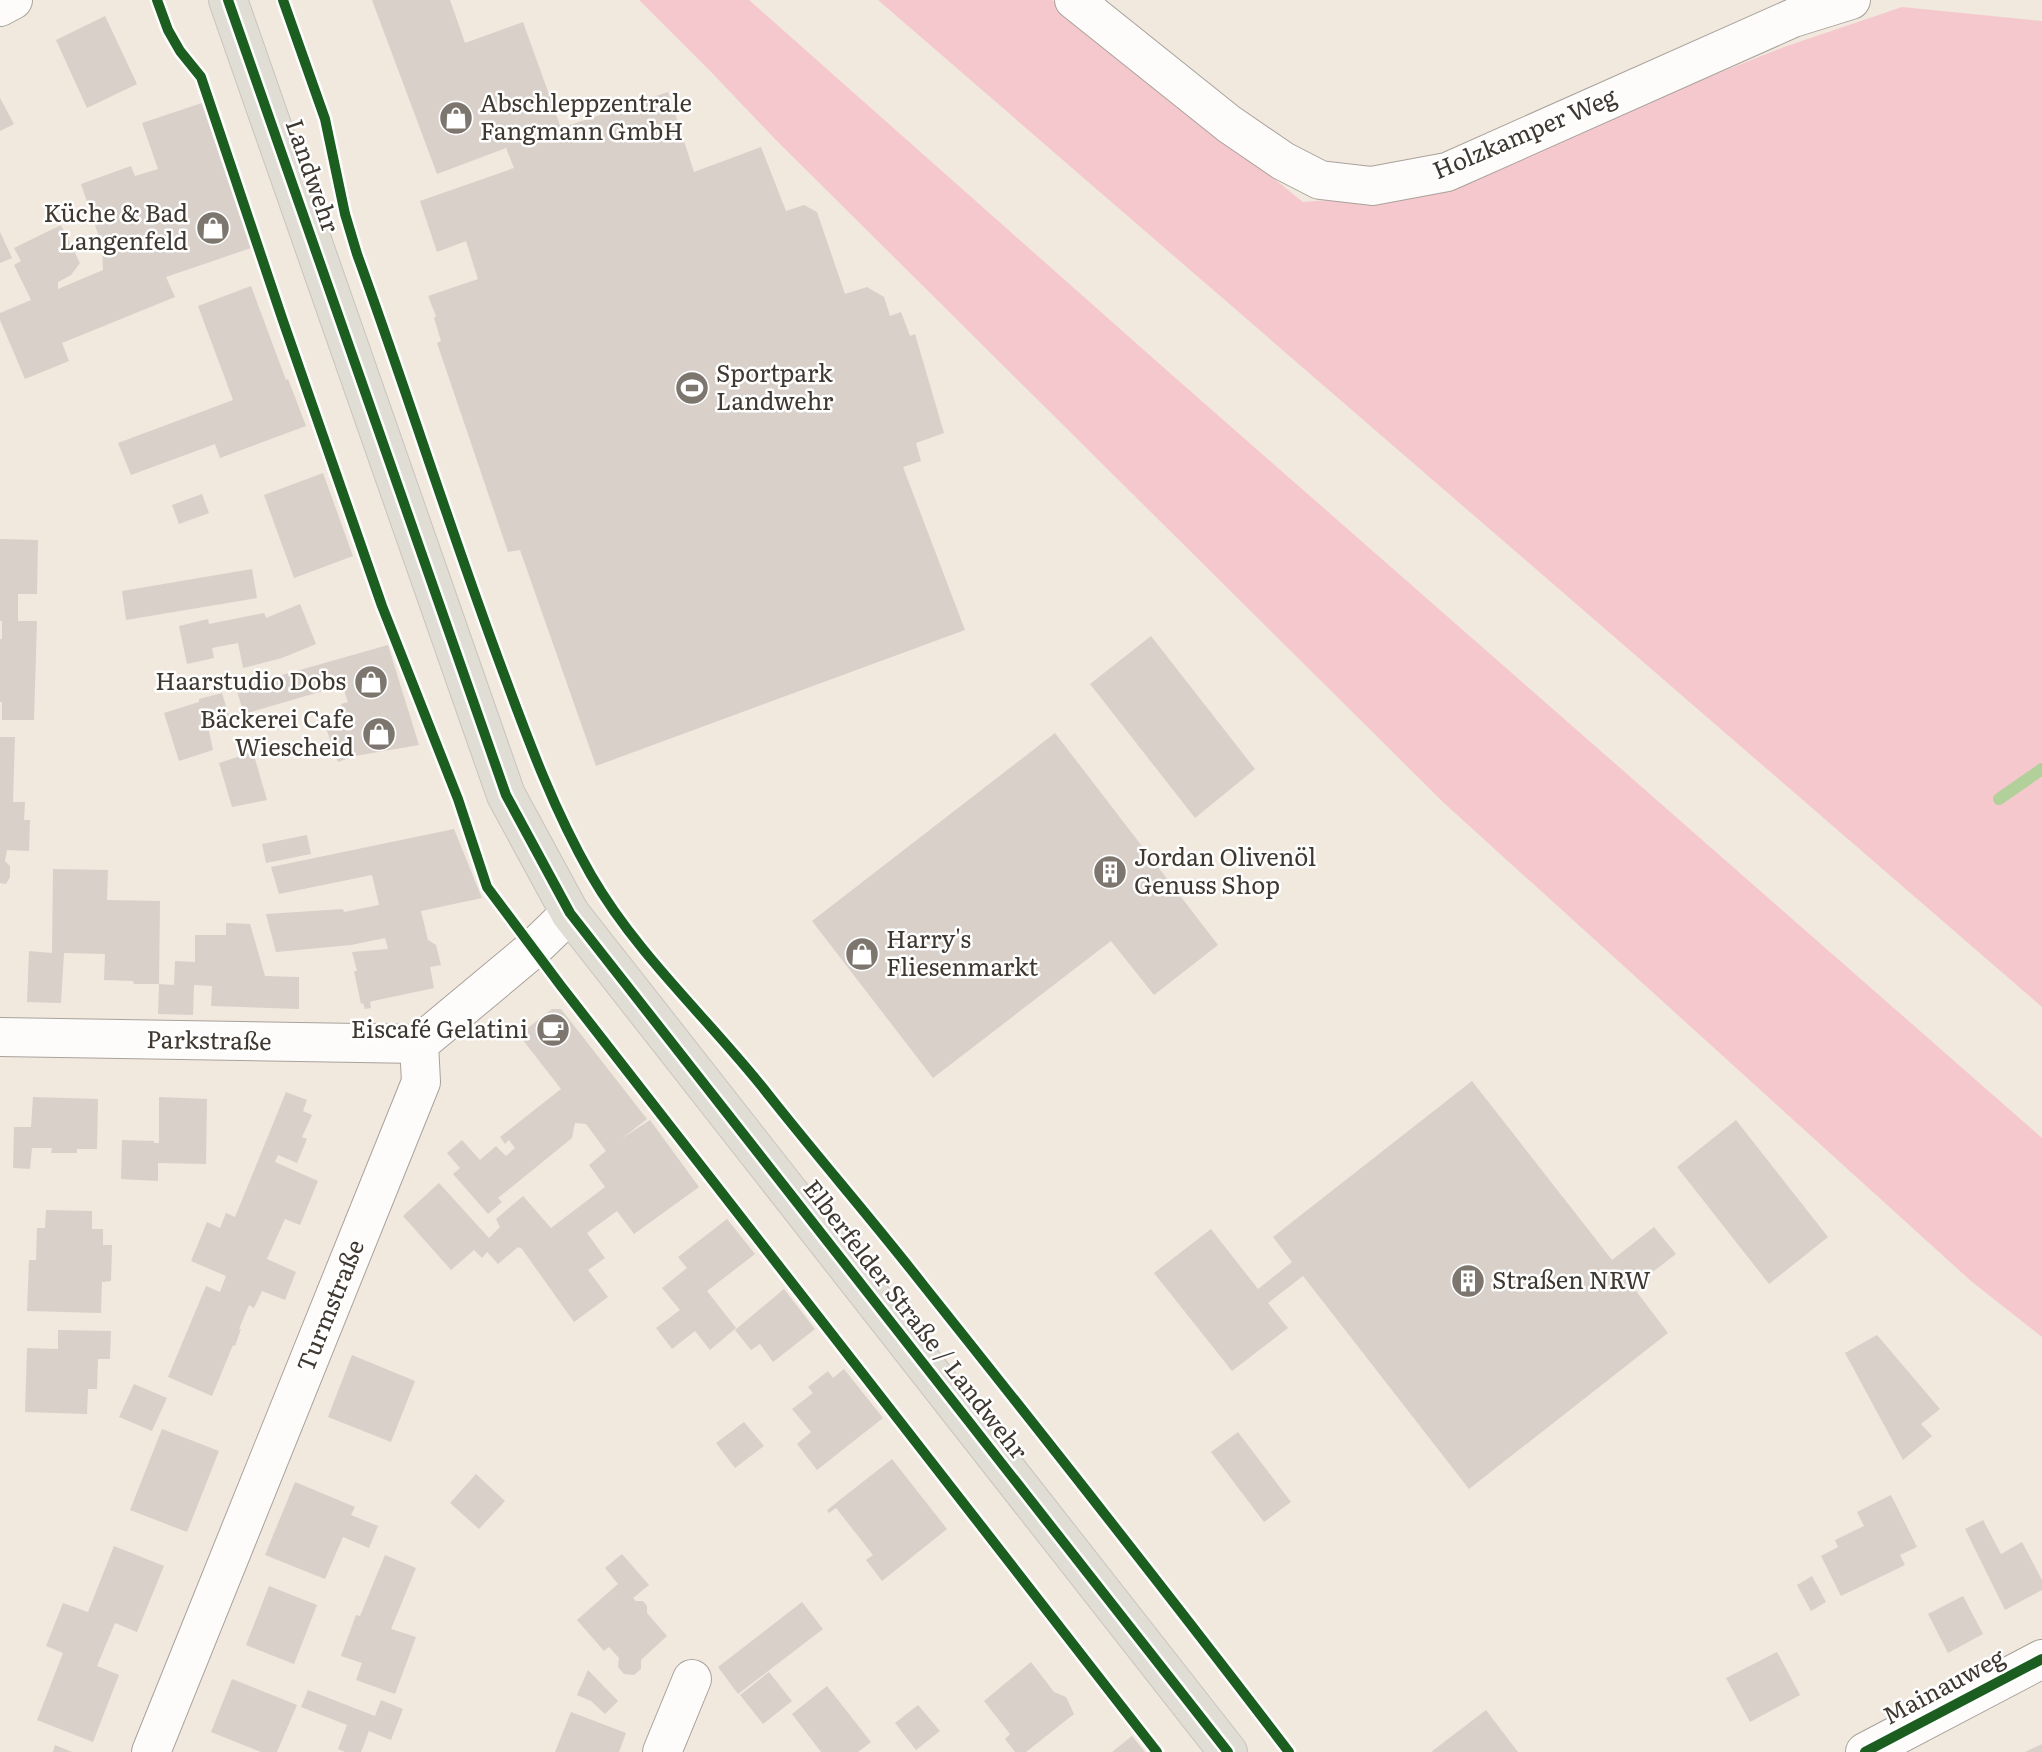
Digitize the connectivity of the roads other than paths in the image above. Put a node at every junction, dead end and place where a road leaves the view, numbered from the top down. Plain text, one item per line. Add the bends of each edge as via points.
1 (13, 0) edge
2 (228, 0) edge
3 (1074, 0) edge
4 (1851, 0) edge
5 (0, 7) edge
6 (570, 913) junction
7 (0, 1037) edge
8 (419, 1044) junction
9 (2042, 1659) edge
10 (692, 1678) dead end
11 (151, 1752) edge
12 (662, 1752) edge
13 (1228, 1752) edge
14 (1865, 1752) edge

1 - 5 street
2 - 6 main road, Landwehr via 506,795
3 - 4 street, Holzkamper Weg via 1229,124 1283,161 1320,180 1372,186 1447,172 1793,18
6 - 8 street
6 - 13 main road, Elberfelder Straße / Landwehr
7 - 8 street, Parkstraße
8 - 11 street, Turmstraße via 421,1082
9 - 14 street, Mainauweg
10 - 12 street

